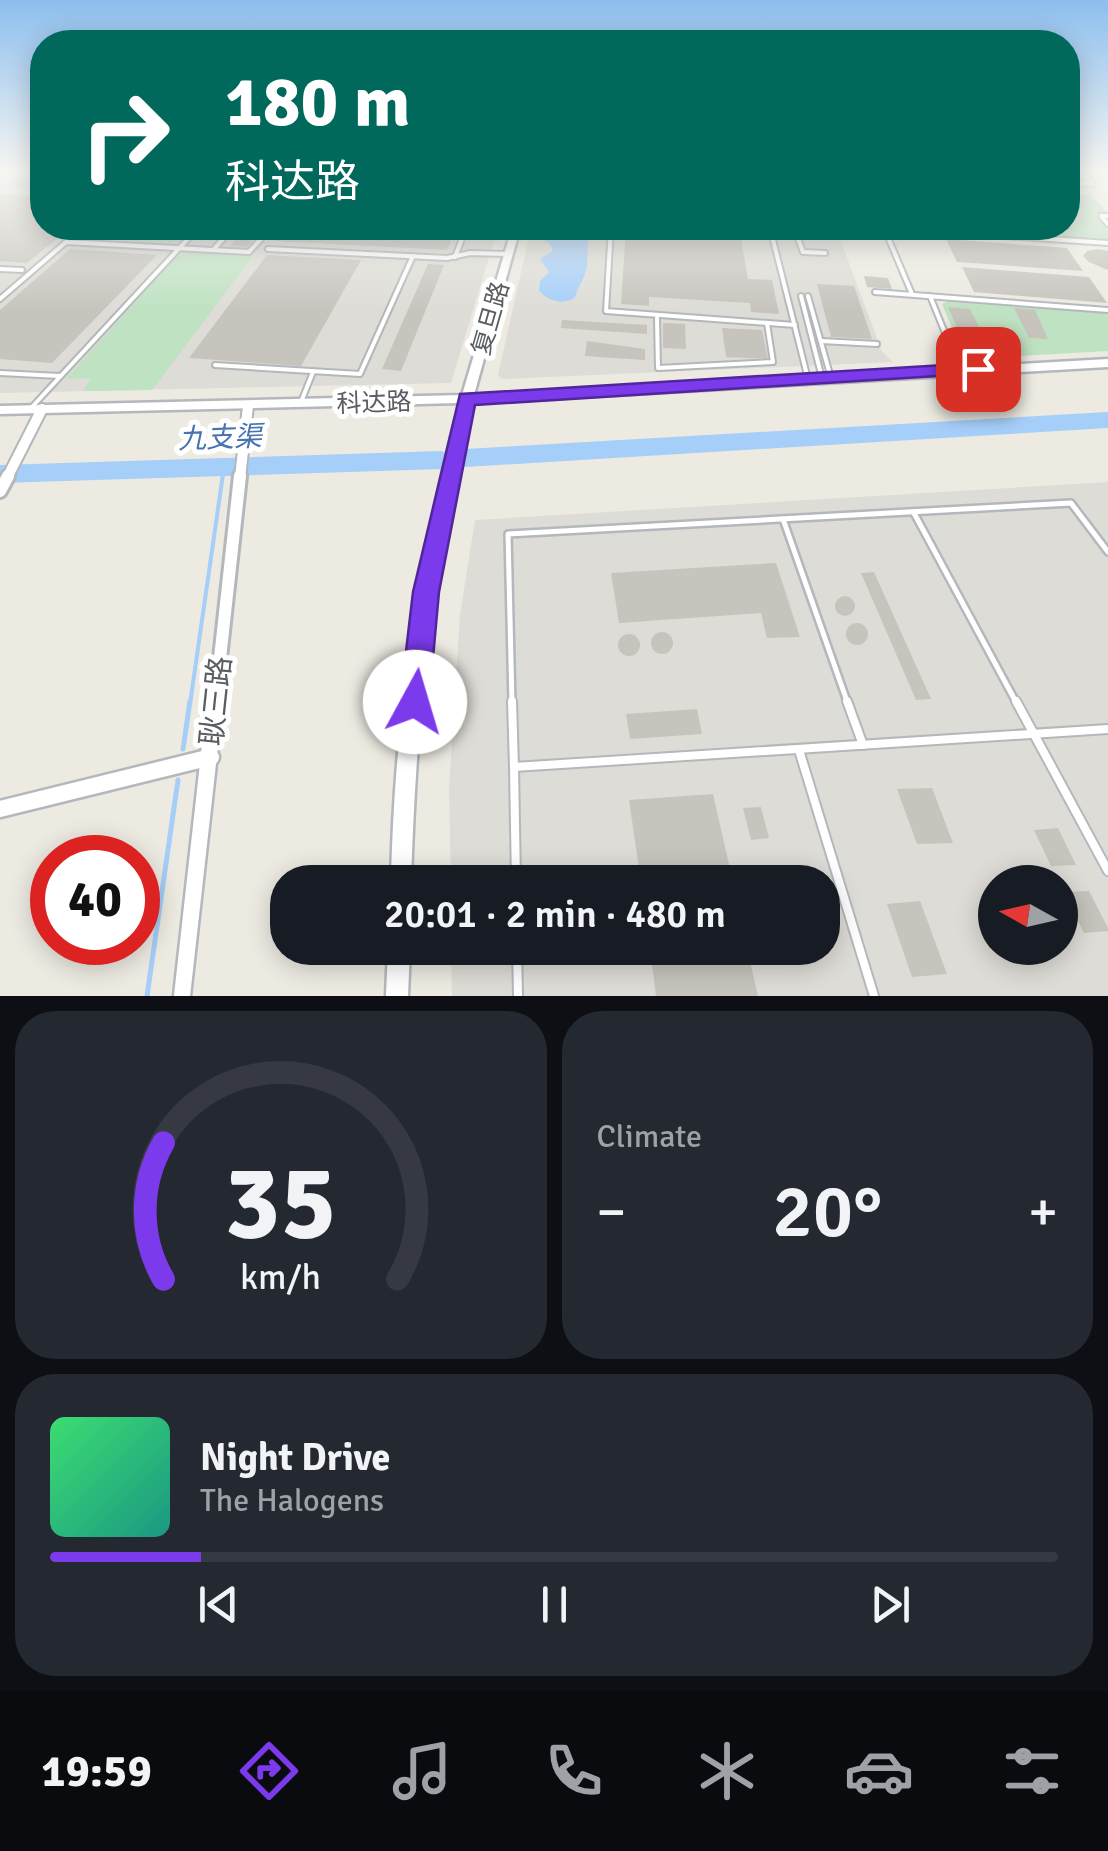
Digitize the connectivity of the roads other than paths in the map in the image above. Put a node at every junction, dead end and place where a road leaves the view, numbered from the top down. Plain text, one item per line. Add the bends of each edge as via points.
1 (187, 240) edge
2 (223, 240) edge
3 (260, 240) edge
4 (461, 240) edge
5 (512, 240) edge
6 (610, 240) edge
7 (773, 240) edge
8 (799, 240) edge
9 (889, 240) edge
10 (1063, 240) edge
11 (1108, 243) edge
12 (179, 248) junction
13 (268, 249) dead end
14 (213, 250) junction
15 (826, 253) dead end
16 (508, 254) junction
17 (413, 256) junction
18 (455, 257) junction
19 (0, 269) edge
20 (22, 270) dead end
21 (875, 292) dead end
22 (912, 294) junction
23 (930, 296) junction
24 (0, 299) edge
25 (1108, 310) edge
26 (657, 318) junction
27 (767, 324) junction
28 (795, 325) junction
29 (820, 340) junction
30 (877, 344) dead end
31 (1108, 362) edge
32 (215, 365) dead end
33 (960, 370) junction
34 (313, 372) junction
35 (0, 373) edge
36 (60, 376) junction
37 (821, 378) junction
38 (467, 399) junction
39 (300, 404) junction
40 (248, 406) junction
41 (36, 409) junction
42 (0, 410) edge
43 (0, 491) edge
44 (913, 512) junction
45 (784, 519) junction
46 (1108, 552) edge
47 (1108, 729) edge
48 (1034, 734) junction
49 (864, 745) junction
50 (799, 749) junction
51 (211, 757) junction
52 (514, 767) junction
53 (0, 810) edge
54 (402, 865) edge
55 (516, 865) edge
56 (1108, 871) edge
57 (398, 965) edge
58 (517, 965) edge
59 (182, 996) edge
60 (397, 996) edge
61 (518, 996) edge
62 (874, 996) edge

1 - 12 lane
2 - 14 lane
3 - 14 lane via 249,252
4 - 18 lane
5 - 16 street, 复旦路
6 - 26 lane via 606,310
7 - 28 lane
8 - 15 lane via 803,252
9 - 22 lane
10 - 11 lane
12 - 14 lane
12 - 24 lane via 66,242
12 - 36 lane
13 - 17 lane
16 - 18 lane
16 - 38 street, 复旦路
17 - 18 lane
17 - 34 lane via 360,374
19 - 20 lane
21 - 22 lane
22 - 23 lane
23 - 25 lane
23 - 33 lane
26 - 27 lane
26 - 27 lane via 658,368 773,362
27 - 28 lane
28 - 37 lane
29 - 30 lane
29 - 37 lane
29 - 37 lane via 804,296
31 - 33 street, 科达路
32 - 34 lane
33 - 37 street, 科达路
34 - 39 lane
35 - 36 lane
36 - 41 lane
37 - 38 street, 科达路
38 - 39 street, 科达路
38 - 54 street, 复旦路 via 426,592
39 - 40 street, 科达路
40 - 41 street, 科达路
40 - 51 street, 耿三路
41 - 42 street, 科达路
41 - 43 street
44 - 45 lane
44 - 46 lane via 1071,503
44 - 48 lane
45 - 49 lane
45 - 52 lane via 508,534
47 - 48 lane
48 - 49 lane
48 - 56 lane
49 - 50 lane
50 - 52 lane
50 - 62 lane
51 - 53 street
51 - 59 street, 耿三路
52 - 55 lane
57 - 60 street
58 - 61 lane

